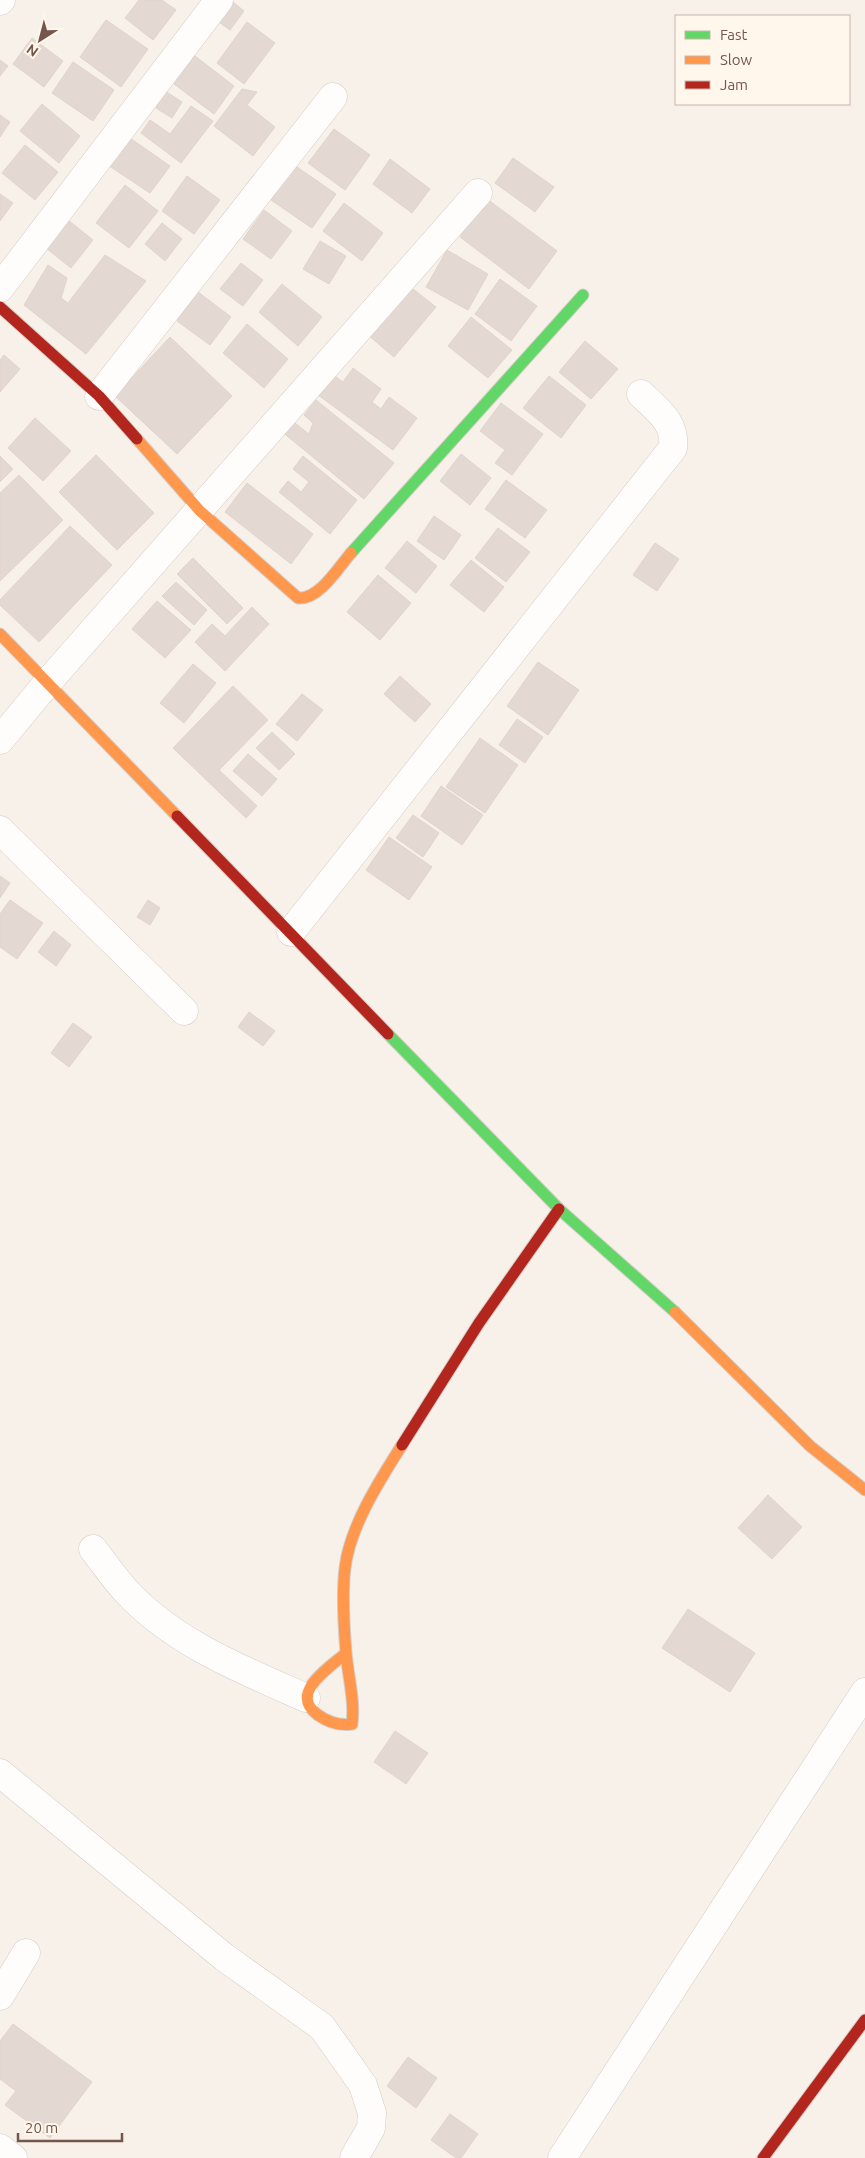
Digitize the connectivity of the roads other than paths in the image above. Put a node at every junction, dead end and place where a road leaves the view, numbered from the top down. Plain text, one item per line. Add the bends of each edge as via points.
1 (219, 0) edge
2 (333, 97) dead end
3 (478, 193) dead end
4 (0, 288) edge
5 (583, 295) dead end
6 (0, 307) edge
7 (641, 394) dead end
8 (99, 396) junction
9 (200, 511) junction
10 (0, 634) edge
11 (48, 682) junction
12 (0, 740) edge
13 (0, 830) edge
14 (291, 932) junction
15 (184, 1011) dead end
16 (559, 1209) junction
17 (865, 1490) edge
18 (93, 1549) dead end
19 (346, 1653) junction
20 (865, 1692) edge
21 (306, 1698) junction
22 (0, 1773) edge
23 (26, 1953) dead end
24 (0, 1996) edge
25 (865, 2020) edge
26 (0, 2148) edge
27 (13, 2158) edge
28 (354, 2158) edge
29 (562, 2158) edge
30 (763, 2158) edge

1 - 4 street
2 - 8 street
3 - 9 street
5 - 9 street via 308,598 298,598
6 - 8 street
7 - 14 street via 669,422 675,434 674,448
8 - 9 street
9 - 11 street
10 - 11 street
11 - 12 street
11 - 14 street
13 - 15 street
14 - 16 street
16 - 17 street via 658,1295 810,1446
16 - 19 street via 479,1322 381,1478 358,1524 345,1568
18 - 21 street via 126,1591 150,1614 223,1661
19 - 21 street via 316,1681
19 - 21 street via 354,1710 352,1724 344,1727 331,1723 309,1706
20 - 29 street
22 - 28 street via 224,1957 322,2027 363,2085 372,2112 371,2128
23 - 24 street
25 - 30 street
26 - 27 street

